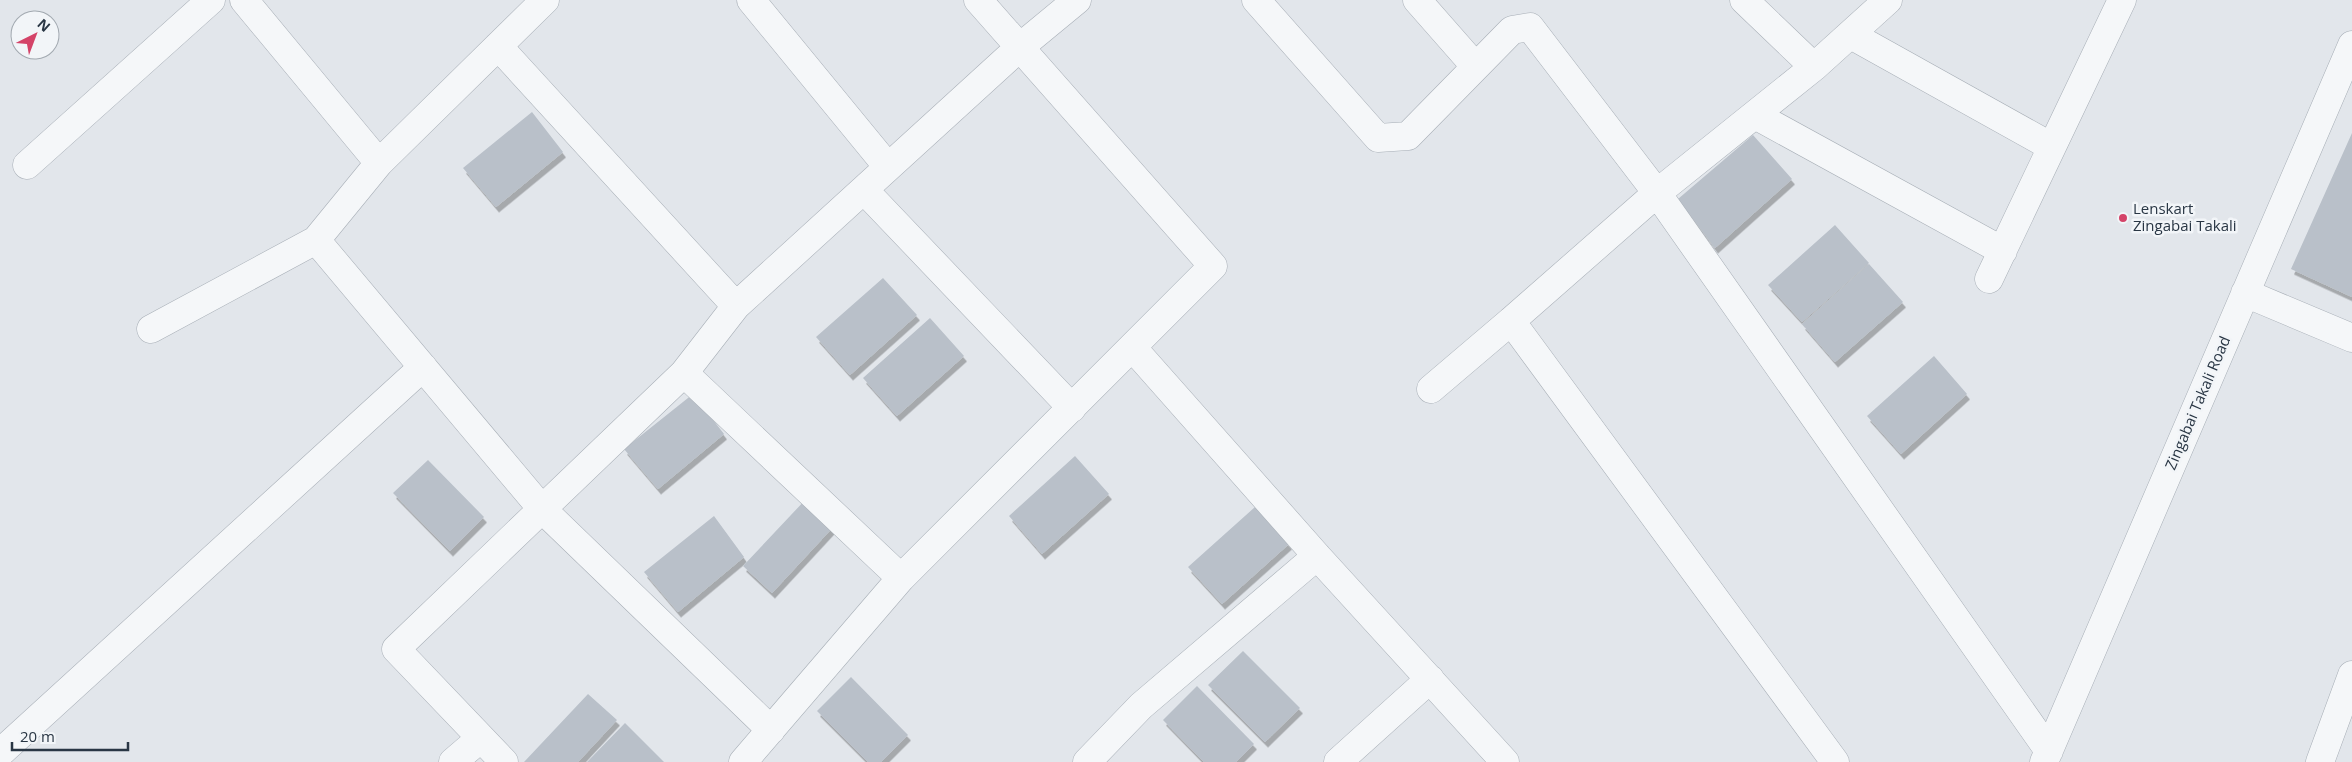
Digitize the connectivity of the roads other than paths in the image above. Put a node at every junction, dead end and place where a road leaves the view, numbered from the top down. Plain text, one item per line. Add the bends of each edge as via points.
1 (211, 0) edge
2 (244, 0) edge
3 (545, 0) edge
4 (751, 0) edge
5 (978, 0) edge
6 (1077, 0) edge
7 (1256, 0) edge
8 (1417, 0) edge
9 (1744, 0) edge
10 (1888, 0) edge
11 (2119, 1) edge
12 (1851, 35) junction
13 (2352, 45) edge
14 (498, 46) junction
15 (1020, 47) junction
16 (1475, 66) junction
17 (1814, 66) junction
18 (1755, 116) junction
19 (2052, 147) junction
20 (379, 163) junction
21 (26, 165) dead end
22 (888, 167) junction
23 (864, 190) junction
24 (1657, 194) junction
25 (316, 240) junction
26 (2003, 251) junction
27 (1989, 279) dead end
28 (2245, 293) junction
29 (736, 306) junction
30 (1511, 321) junction
31 (151, 329) dead end
32 (2352, 338) edge
33 (1132, 348) junction
34 (423, 367) junction
35 (684, 373) junction
36 (1431, 389) dead end
37 (1072, 408) junction
38 (542, 509) junction
39 (1317, 556) junction
40 (901, 578) junction
41 (2352, 675) edge
42 (1430, 679) junction
43 (771, 730) junction
44 (480, 738) junction
45 (0, 753) edge
46 (2047, 756) edge
47 (453, 762) edge
48 (504, 762) edge
49 (743, 762) edge
50 (1087, 762) edge
51 (1338, 762) edge
52 (1505, 762) edge
53 (1835, 762) edge
54 (2320, 762) edge

1 - 21 street
2 - 20 street
3 - 14 street
4 - 22 street
5 - 15 street
6 - 15 street
7 - 16 street via 1378,138 1408,136
8 - 16 street
9 - 17 street
10 - 12 street
11 - 19 street
12 - 17 street
12 - 19 street
13 - 28 street, Zingabai Takali Road
14 - 20 street
14 - 29 street
15 - 22 street
15 - 33 street via 1213,266
16 - 24 street via 1512,30 1530,28
17 - 18 street
18 - 24 street
18 - 26 street
19 - 26 street
20 - 25 street
22 - 23 street
23 - 29 street
23 - 37 street
24 - 30 street
24 - 46 street
25 - 31 street
25 - 34 street
26 - 27 street
28 - 32 street
28 - 46 street, Zingabai Takali Road
29 - 35 street
30 - 36 street
30 - 53 street
33 - 37 street
33 - 39 street
34 - 38 street
34 - 45 street
35 - 38 street
35 - 40 street
37 - 40 street
38 - 43 street
38 - 44 street via 396,650
39 - 42 street
39 - 50 street via 1141,706
40 - 43 street
41 - 54 street
42 - 51 street
42 - 52 street
43 - 49 street
44 - 47 street
44 - 48 street

